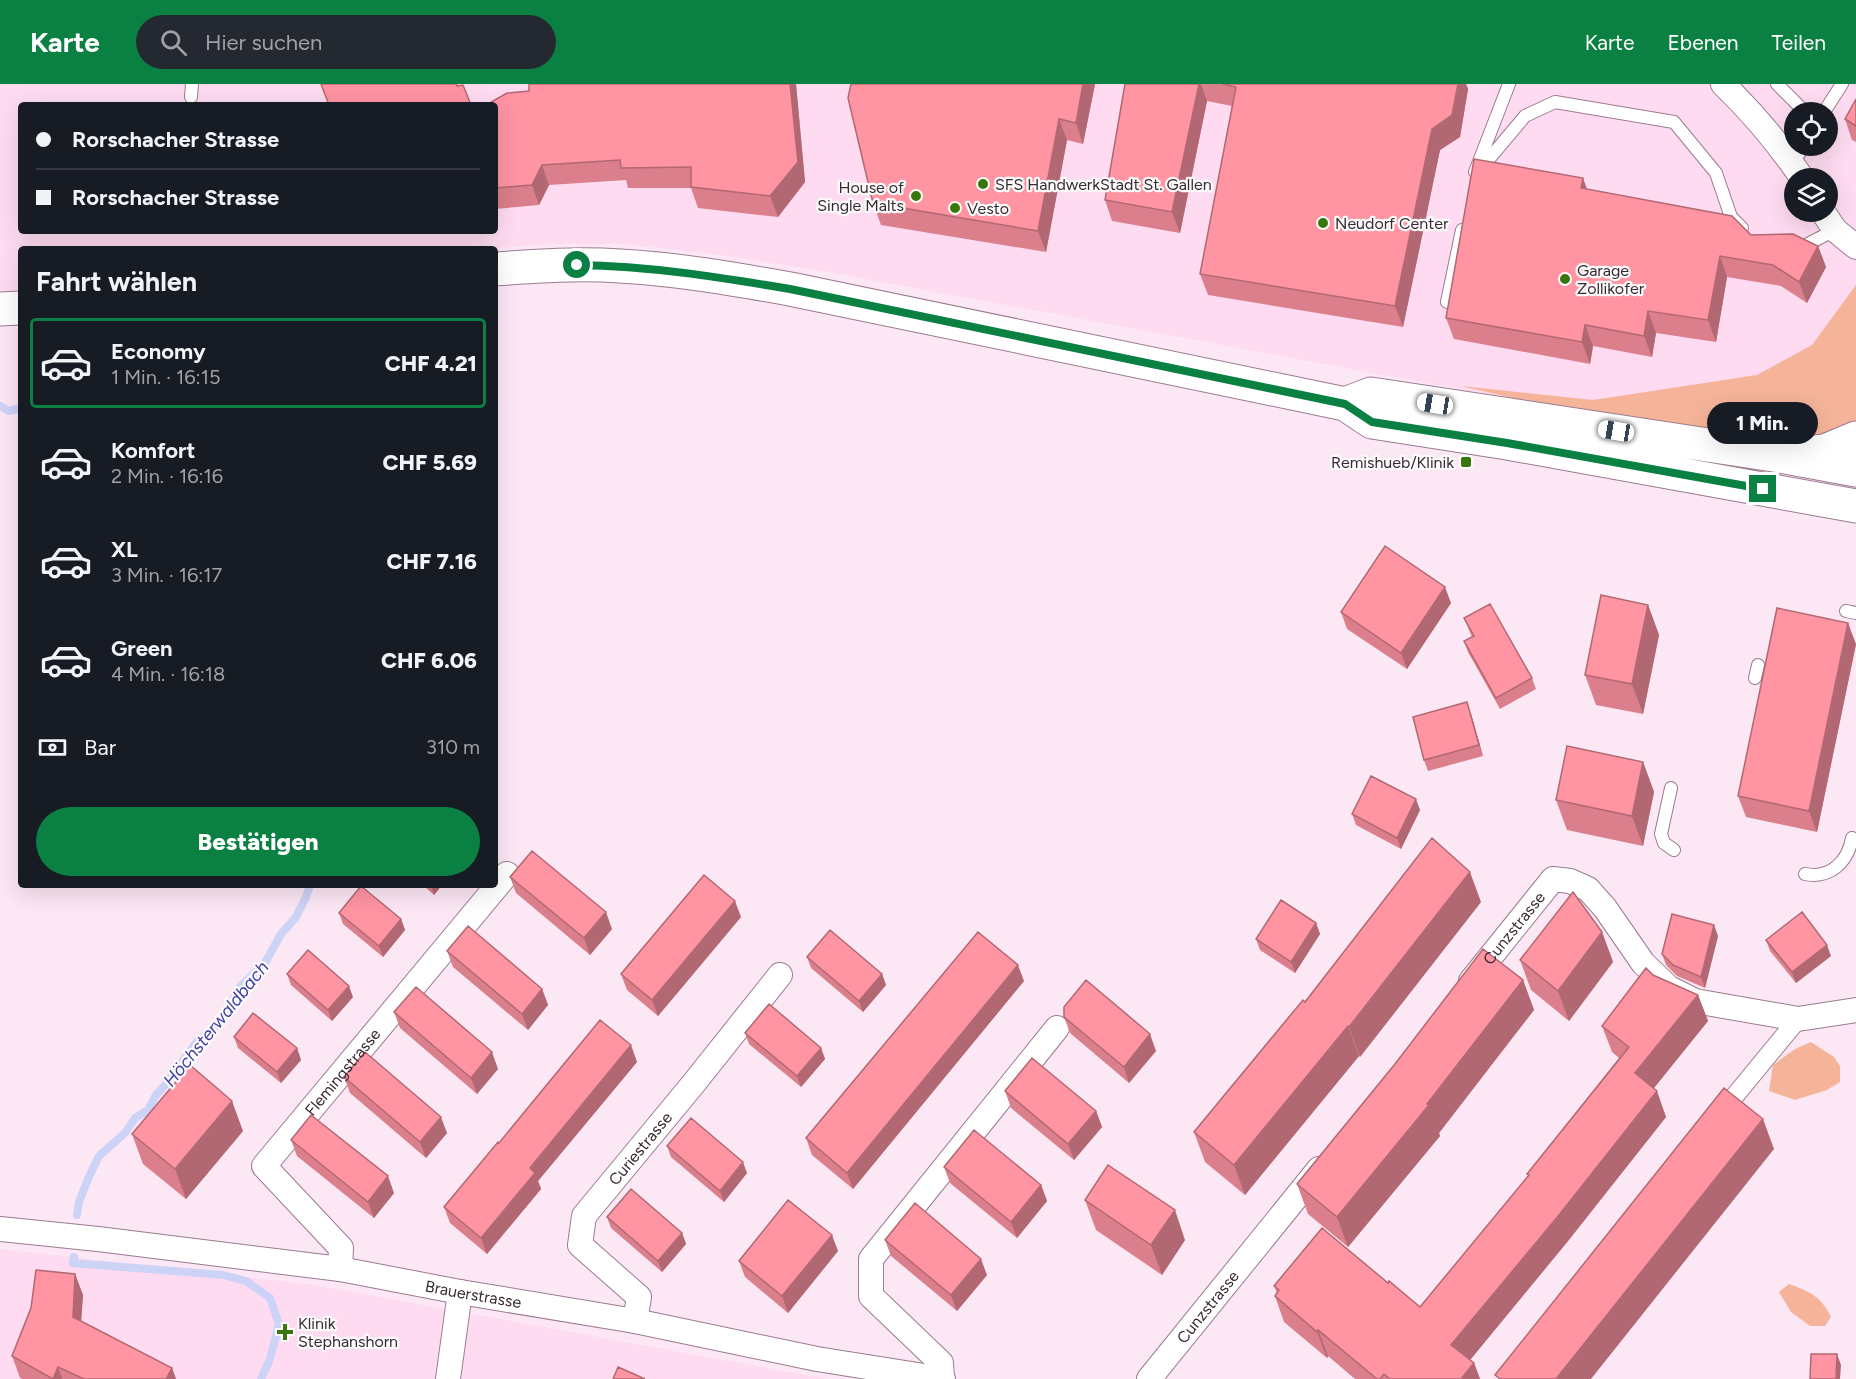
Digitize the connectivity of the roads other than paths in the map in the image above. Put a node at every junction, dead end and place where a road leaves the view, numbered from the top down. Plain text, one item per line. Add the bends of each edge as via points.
1 (1509, 84) edge
2 (1723, 84) edge
3 (1777, 84) edge
4 (1842, 84) edge
5 (1795, 102) edge
6 (1830, 102) edge
7 (1799, 163) edge
8 (1464, 220) edge
9 (1828, 222) edge
10 (1830, 222) edge
11 (1754, 240) edge
12 (1856, 247) edge
13 (1781, 248) edge
14 (498, 269) edge
15 (1447, 303) edge
16 (18, 308) edge
17 (0, 309) edge
18 (1345, 404) junction
19 (1856, 438) edge
20 (1780, 456) junction
21 (1856, 470) edge
22 (1856, 506) edge
23 (1758, 665) dead end
24 (1755, 678) dead end
25 (1671, 788) dead end
26 (1852, 838) dead end
27 (1674, 850) dead end
28 (507, 874) dead end
29 (1805, 874) dead end
30 (498, 885) edge
31 (495, 888) edge
32 (780, 975) dead end
33 (1454, 1002) edge
34 (1856, 1010) edge
35 (1798, 1019) junction
36 (1057, 1028) dead end
37 (1707, 1128) edge
38 (1336, 1148) edge
39 (0, 1229) edge
40 (340, 1269) junction
41 (460, 1292) junction
42 (635, 1321) junction
43 (448, 1379) edge
44 (943, 1379) edge
45 (1149, 1379) edge

1 - 11 lane via 1473,181 1526,117 1554,102 1674,122 1716,173 1731,217
2 - 7 street
3 - 5 lane
4 - 6 lane
8 - 15 lane
9 - 13 lane via 1802,247
10 - 12 street
14 - 18 main road via 556,264 702,274 853,301
16 - 17 main road
18 - 20 main road via 1371,394
18 - 22 main road via 1372,422
19 - 20 main road via 1825,451
20 - 21 main road
23 - 24 lane
25 - 27 lane via 1661,834 1664,843
26 - 29 lane via 1850,851 1832,871
28 - 30 street, Flemingstrasse
31 - 40 street, Flemingstrasse via 264,1166 341,1248
32 - 42 street, Curiestrasse via 584,1216 580,1245 639,1297
33 - 35 street, Cunzstrasse via 1553,879 1588,889 1642,963 1669,988 1695,1001
34 - 35 street
35 - 37 street
36 - 44 street via 872,1258 871,1296 941,1363
38 - 45 street, Cunzstrasse
39 - 40 street, Brauerstrasse
40 - 41 street, Brauerstrasse
41 - 42 street, Brauerstrasse
41 - 43 street
42 - 44 street, Brauerstrasse via 816,1359

